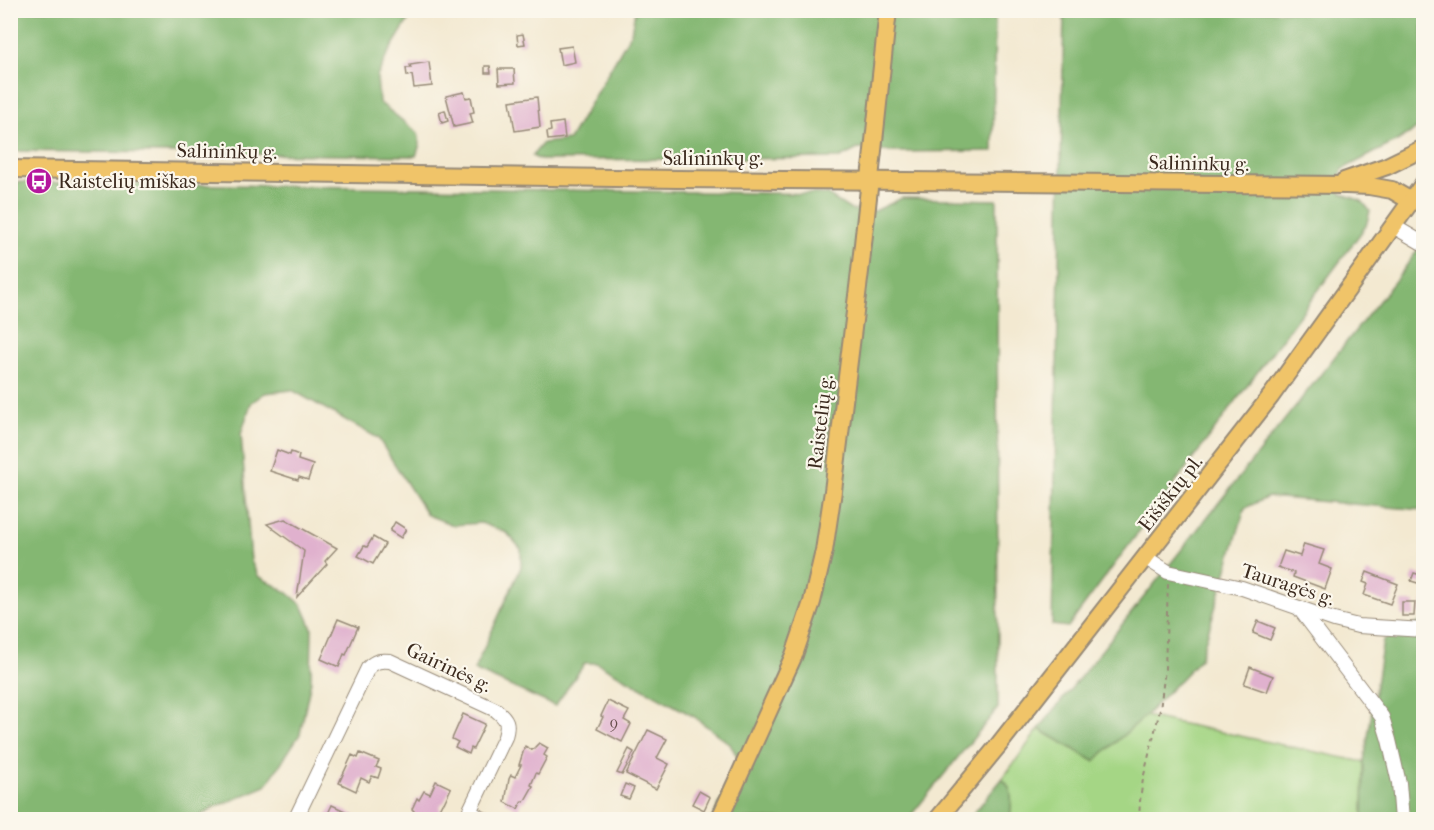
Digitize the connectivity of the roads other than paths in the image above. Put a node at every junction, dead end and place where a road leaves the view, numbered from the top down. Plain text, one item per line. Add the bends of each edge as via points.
1 (888, 10) edge
2 (1424, 148) edge
3 (10, 169) edge
4 (870, 180) junction
5 (1424, 183) edge
6 (1326, 185) junction
7 (1411, 201) junction
8 (1393, 226) junction
9 (1424, 244) edge
10 (1146, 558) junction
11 (1299, 608) junction
12 (1424, 630) edge
13 (467, 816) edge
14 (295, 819) edge
15 (485, 819) edge
16 (719, 819) edge
17 (938, 819) edge
18 (1402, 819) edge

1 - 4 main road, Raistelių g.
2 - 6 main road via 1387,166
3 - 4 main road, Salininkų g.
4 - 6 main road, Salininkų g.
4 - 16 main road, Raistelių g. via 833,491 813,602 794,655
5 - 7 main road, Eišiškių pl.
6 - 7 main road, Salininkų g. via 1382,188
7 - 8 main road, Eišiškių pl.
8 - 9 street
8 - 10 main road, Eišiškių pl. via 1271,396
10 - 11 street, Tauragės g. via 1168,572 1242,588
10 - 17 main road, Eišiškių pl.
11 - 12 street, Tauragės g. via 1358,626
11 - 18 street via 1382,717 1399,783
13 - 14 street, Gairinės g. via 505,737 507,721 496,710 381,660 368,668
13 - 15 street, Gairinės g.

